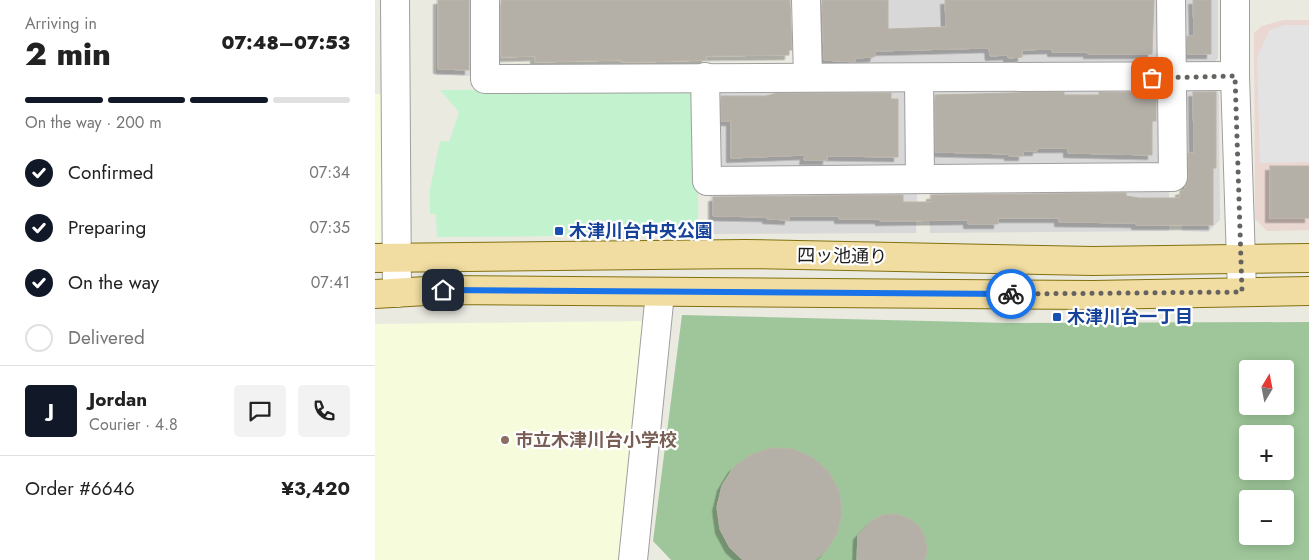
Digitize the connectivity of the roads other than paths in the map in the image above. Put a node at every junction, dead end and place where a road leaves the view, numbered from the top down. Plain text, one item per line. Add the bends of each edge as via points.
1 (395, 0) edge
2 (485, 0) edge
3 (806, 0) edge
4 (1171, 0) edge
5 (1235, 0) edge
6 (1235, 76) junction
7 (808, 77) junction
8 (705, 78) junction
9 (1171, 78) junction
10 (919, 79) junction
11 (385, 80) edge
12 (920, 179) junction
13 (386, 257) edge
14 (1309, 258) edge
15 (1242, 259) junction
16 (1309, 291) edge
17 (1242, 292) junction
18 (386, 293) edge
19 (660, 293) junction
20 (633, 560) edge

1 - 11 street
2 - 8 street via 485,79
3 - 7 street
4 - 9 street
5 - 6 street
6 - 9 street
6 - 15 street
7 - 8 street
7 - 10 street
8 - 12 street via 707,181
9 - 10 street
9 - 12 street via 1173,177
10 - 12 street
11 - 13 street
13 - 15 main road, 四ッ池通り via 746,254 1093,261
13 - 18 street
14 - 15 main road, 四ッ池通り
15 - 17 street
16 - 17 main road, 四ッ池通り
17 - 19 main road, 四ッ池通り via 1093,295
18 - 19 main road, 四ッ池通り via 443,290
19 - 20 street

